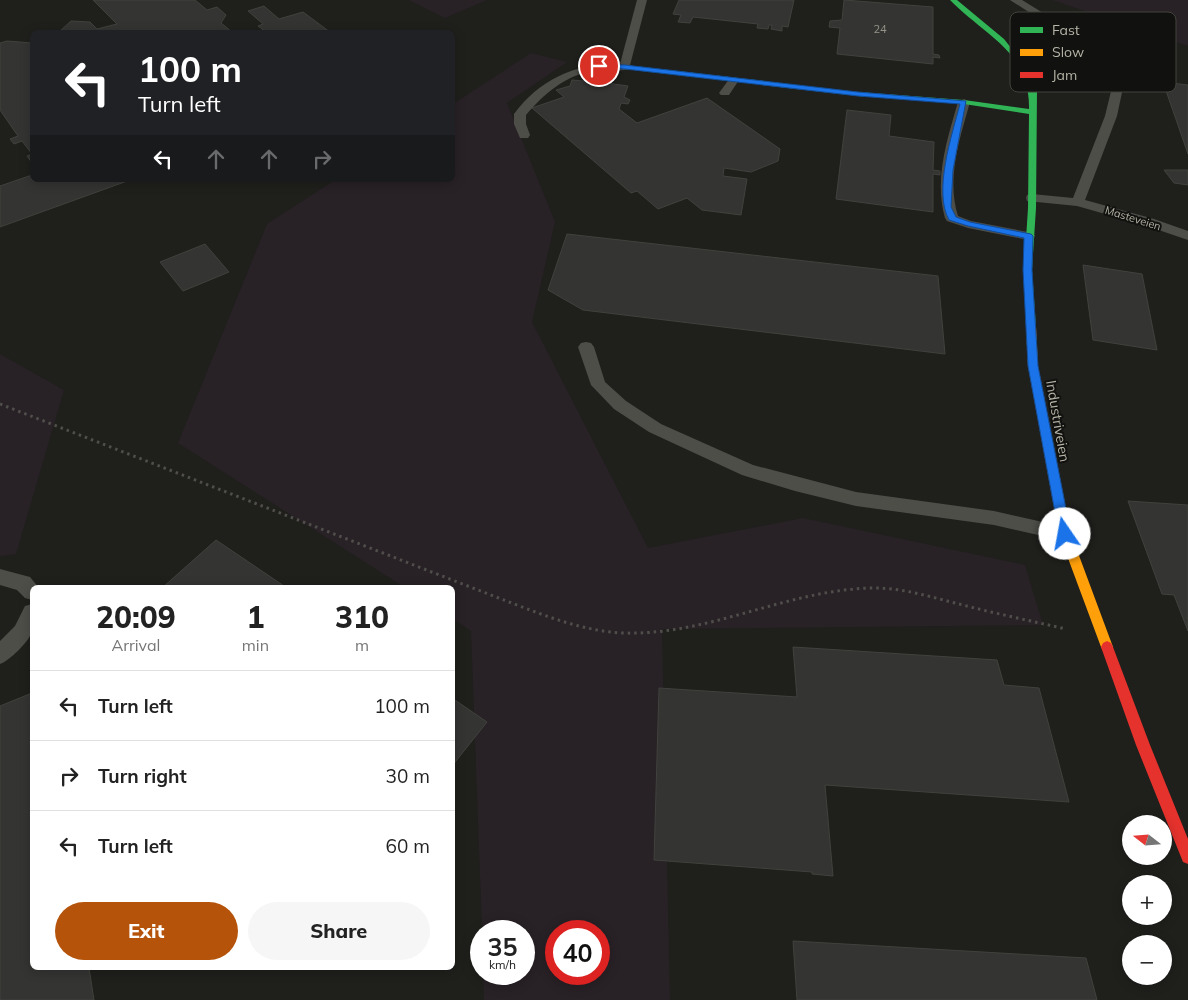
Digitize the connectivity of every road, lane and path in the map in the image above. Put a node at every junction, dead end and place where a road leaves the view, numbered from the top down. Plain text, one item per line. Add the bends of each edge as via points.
1 (642, 0) edge
2 (953, 0) edge
3 (1015, 0) edge
4 (1037, 12) edge
5 (1010, 50) edge
6 (625, 67) junction
7 (734, 80) junction
8 (1033, 92) edge
9 (1116, 92) edge
10 (725, 93) dead end
11 (964, 102) junction
12 (1034, 112) junction
13 (524, 135) dead end
14 (1032, 198) junction
15 (1078, 202) junction
16 (1028, 236) junction
17 (1188, 236) edge
18 (586, 347) dead end
19 (0, 404) edge
20 (1065, 534) junction
21 (0, 577) edge
22 (30, 590) edge
23 (30, 616) edge
24 (1104, 638) junction
25 (0, 655) edge
26 (1188, 857) edge

1 - 6 lane
2 - 5 street, Industriveien
3 - 4 lane
6 - 7 street
6 - 13 lane via 586,68 542,90 520,114
7 - 10 lane
7 - 11 street
8 - 12 street, Industriveien
9 - 15 lane via 1114,106
11 - 12 street
11 - 16 lane via 949,170 947,207 952,218
12 - 14 street, Industriveien
14 - 15 lane, Masteveien
14 - 16 street, Industriveien
15 - 17 lane, Masteveien
16 - 20 street, Industriveien via 1033,366
18 - 20 lane via 600,385 620,404 655,428 748,470 856,499 994,518
19 - 24 path via 496,597 587,627 621,633 660,630 820,593 874,588 918,594
20 - 24 street, Industriveien
21 - 22 lane via 23,583
23 - 25 lane via 22,632
24 - 26 street, Industriveien

